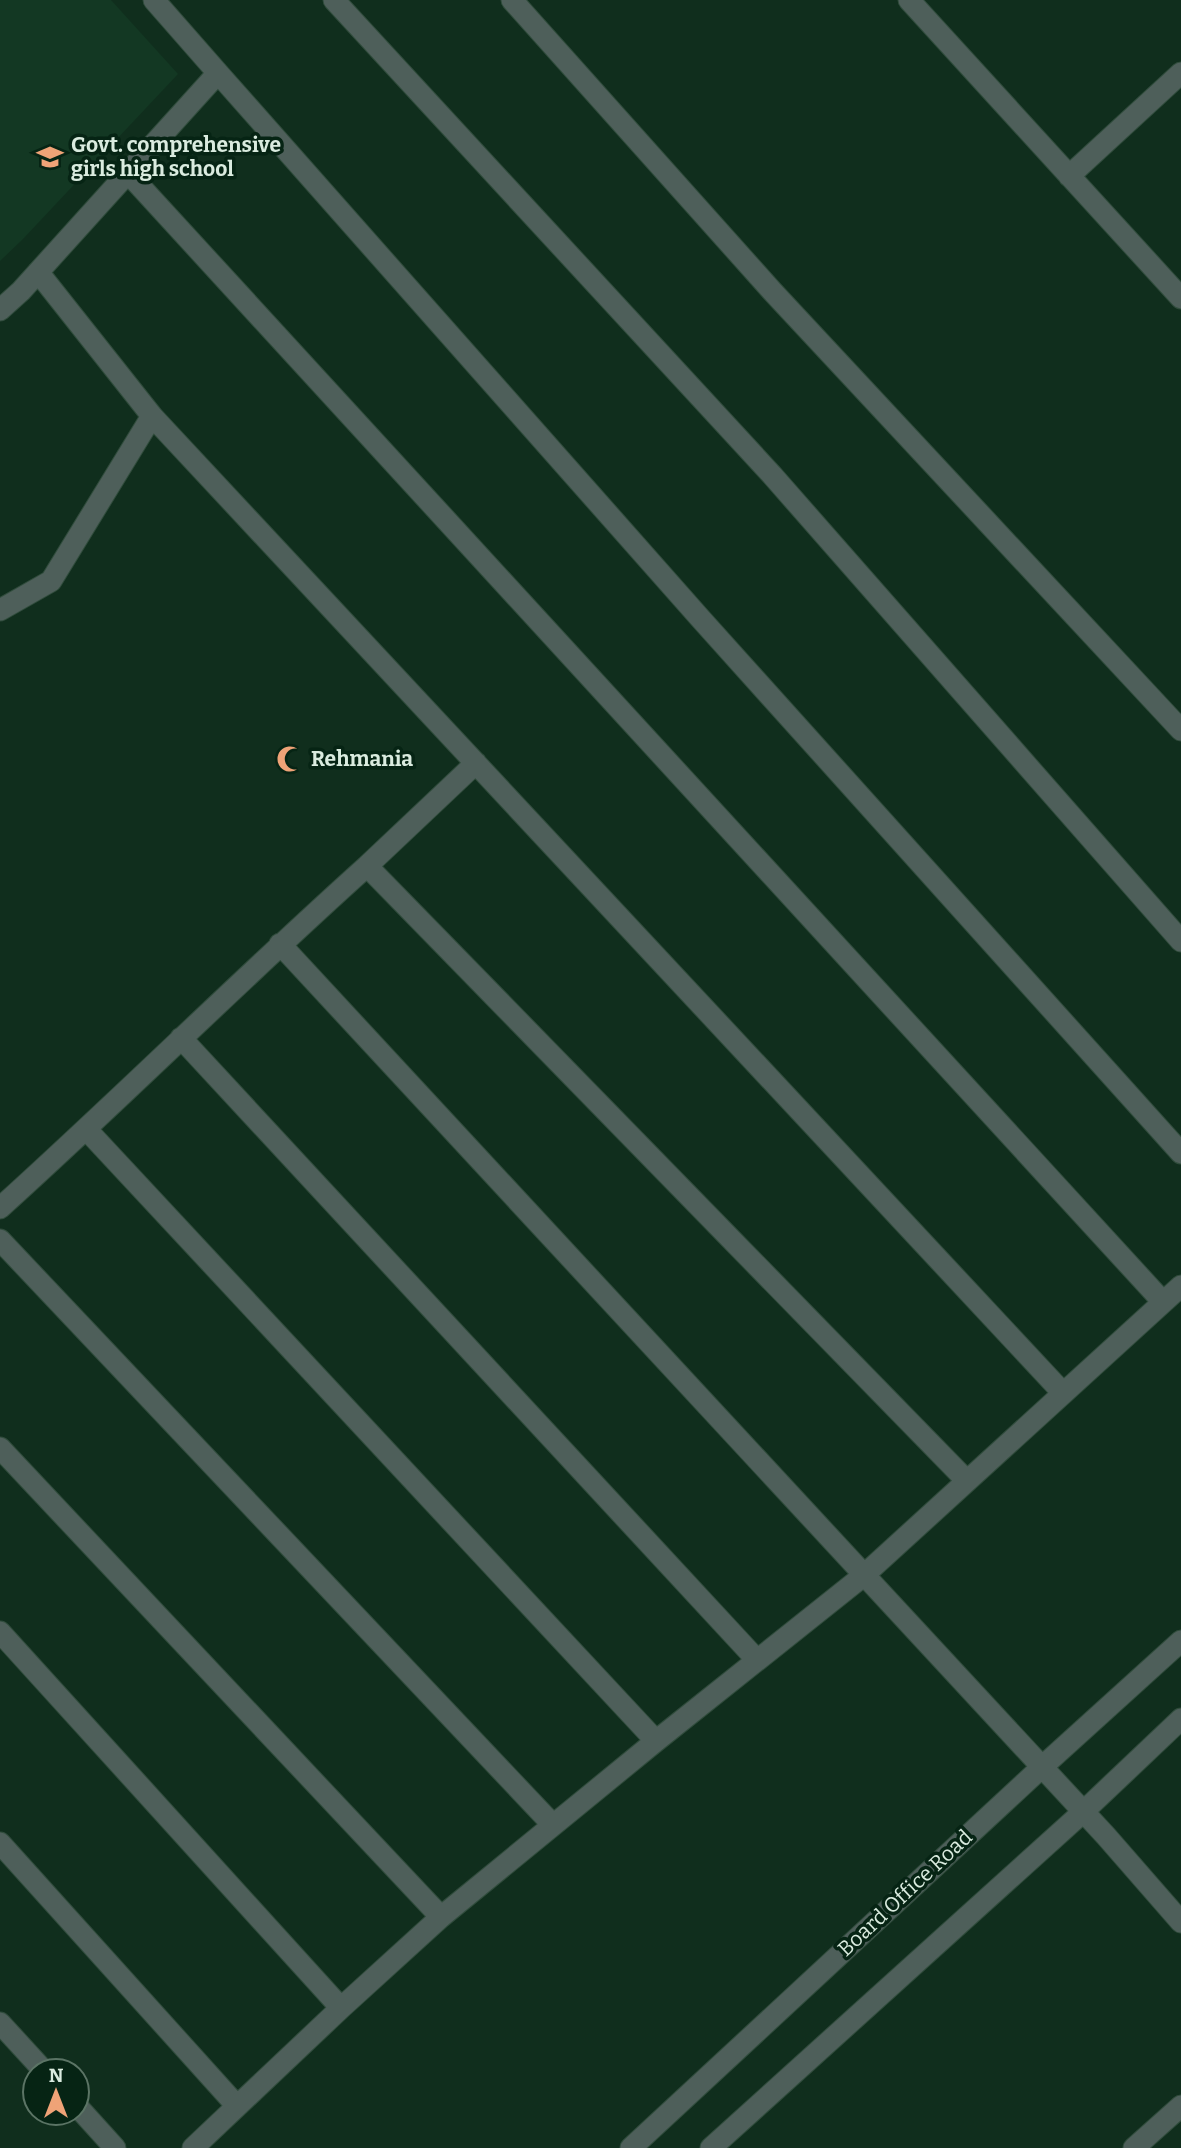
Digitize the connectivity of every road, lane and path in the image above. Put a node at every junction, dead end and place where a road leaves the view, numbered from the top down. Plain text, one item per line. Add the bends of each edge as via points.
1 (154, 0) edge
2 (334, 0) edge
3 (512, 0) edge
4 (909, 0) edge
5 (218, 72) junction
6 (1181, 73) edge
7 (128, 173) junction
8 (1069, 176) junction
9 (38, 272) junction
10 (1181, 298) edge
11 (0, 310) edge
12 (152, 416) junction
13 (0, 610) edge
14 (1181, 730) edge
15 (477, 763) junction
16 (367, 866) junction
17 (1181, 941) edge
18 (280, 944) junction
19 (181, 1038) junction
20 (87, 1129) junction
21 (1181, 1153) edge
22 (0, 1209) edge
23 (0, 1240) edge
24 (1181, 1286) edge
25 (1163, 1302) junction
26 (1063, 1394) junction
27 (0, 1448) edge
28 (967, 1481) junction
29 (863, 1576) junction
30 (0, 1632) edge
31 (1181, 1641) edge
32 (757, 1660) junction
33 (1181, 1719) edge
34 (656, 1741) junction
35 (1042, 1767) junction
36 (1083, 1812) junction
37 (553, 1825) junction
38 (0, 1843) edge
39 (442, 1917) junction
40 (1181, 1922) edge
41 (341, 2007) junction
42 (0, 2023) edge
43 (31, 2057) edge
44 (237, 2106) junction
45 (1177, 2119) edge
46 (91, 2121) edge
47 (116, 2148) edge
48 (193, 2148) edge
49 (631, 2148) edge
50 (711, 2148) edge
51 (1135, 2148) edge

1 - 5 street
2 - 17 street via 772,475
3 - 14 street via 772,291
4 - 8 street
5 - 7 street
5 - 21 street
6 - 8 street
7 - 9 street
7 - 25 street
8 - 10 street
9 - 11 street
9 - 12 street
12 - 13 street via 51,582
12 - 15 street
15 - 16 street
15 - 26 street
16 - 18 street
16 - 28 street
18 - 19 street
18 - 29 street
19 - 20 street
19 - 32 street
20 - 22 street
20 - 34 street
23 - 37 street
24 - 25 street
25 - 26 street
26 - 28 street
27 - 39 street
28 - 29 street
29 - 32 street
29 - 35 street
30 - 41 street
31 - 35 street, Board Office Road
32 - 34 street
33 - 36 street
34 - 37 street
35 - 36 street
35 - 49 street, Board Office Road
36 - 40 street
36 - 50 street
37 - 39 street
38 - 44 street
39 - 41 street
41 - 44 street
42 - 43 street
44 - 48 street
45 - 51 street
46 - 47 street

